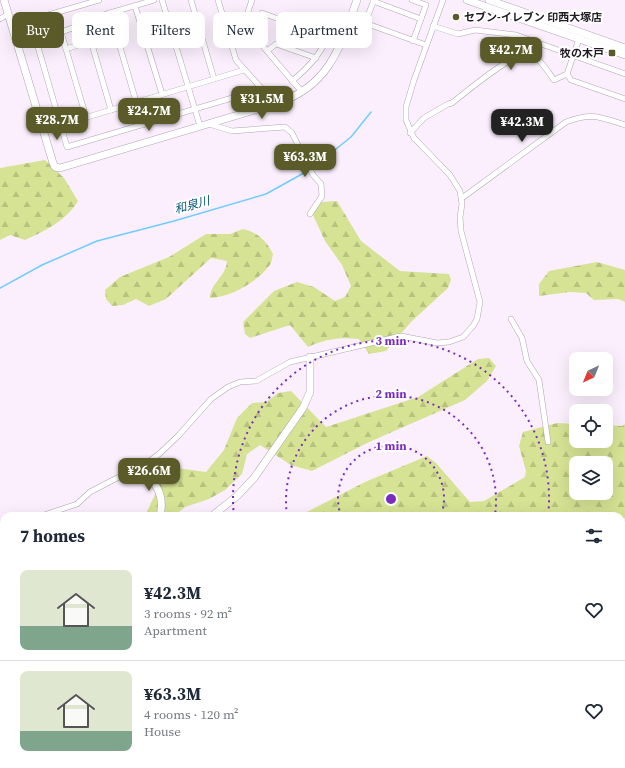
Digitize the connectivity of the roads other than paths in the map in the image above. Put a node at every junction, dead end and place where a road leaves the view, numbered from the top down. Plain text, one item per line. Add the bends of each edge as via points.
1 (4, 0) edge
2 (99, 0) edge
3 (154, 0) edge
4 (162, 0) edge
5 (191, 0) edge
6 (218, 0) edge
7 (252, 0) edge
8 (357, 0) edge
9 (412, 0) edge
10 (443, 0) edge
11 (467, 0) edge
12 (489, 0) edge
13 (374, 1) edge
14 (135, 6) junction
15 (58, 12) edge
16 (114, 12) edge
17 (222, 12) edge
18 (248, 12) edge
19 (353, 12) edge
20 (8, 14) junction
21 (276, 18) edge
22 (0, 19) edge
23 (421, 19) junction
24 (12, 26) edge
25 (433, 26) junction
26 (579, 39) junction
27 (413, 41) junction
28 (64, 42) edge
29 (426, 45) junction
30 (72, 47) edge
31 (19, 48) edge
32 (38, 48) edge
33 (93, 48) edge
34 (121, 48) edge
35 (232, 48) edge
36 (322, 48) edge
37 (339, 48) edge
38 (625, 48) edge
39 (66, 49) junction
40 (267, 51) junction
41 (625, 55) edge
42 (572, 56) junction
43 (316, 58) junction
44 (244, 70) junction
45 (567, 74) junction
46 (625, 74) edge
47 (214, 79) junction
48 (292, 81) junction
49 (188, 86) junction
50 (302, 92) junction
51 (162, 94) junction
52 (625, 99) edge
53 (137, 102) junction
54 (195, 109) junction
55 (111, 110) junction
56 (86, 117) junction
57 (209, 124) junction
58 (61, 125) junction
59 (144, 125) junction
60 (625, 125) edge
61 (200, 126) junction
62 (410, 133) junction
63 (462, 198) junction
64 (310, 214) dead end
65 (511, 319) dead end
66 (310, 357) junction
67 (548, 442) dead end
68 (140, 468) junction
69 (53, 512) edge
70 (160, 512) edge
71 (217, 512) edge

1 - 20 street
2 - 15 street
3 - 14 street
4 - 49 street
5 - 47 street
6 - 17 street
7 - 18 street
8 - 19 street
9 - 23 street via 426,5
10 - 25 street
11 - 26 street
12 - 38 street
13 - 23 street
13 - 27 street via 365,23
14 - 16 street
14 - 51 street
20 - 22 street
20 - 24 street
21 - 40 street via 262,13 254,36
23 - 27 street
25 - 29 street
25 - 42 street via 458,34 475,30 516,35
26 - 41 street
26 - 42 street
27 - 29 street
28 - 39 street
29 - 62 street via 406,107
30 - 39 street
31 - 61 street via 53,163 57,168
32 - 58 street
33 - 55 street
34 - 53 street
35 - 44 street via 236,60
36 - 43 street
37 - 50 street via 322,75
39 - 56 street
40 - 43 street via 276,44
40 - 48 street
42 - 45 street
42 - 46 street
43 - 48 street
44 - 47 street
44 - 54 street via 262,89
45 - 52 street via 571,80
45 - 62 street via 554,80 532,56 518,55 484,77 452,103 424,118
47 - 49 street
48 - 50 street
49 - 51 street
49 - 54 street
50 - 57 street via 278,103
51 - 53 street
53 - 55 street
53 - 59 street
54 - 59 street
54 - 61 street
55 - 56 street
56 - 58 street
57 - 61 street
57 - 64 street via 232,131 285,127 292,133 313,175 321,184 322,196
58 - 59 street via 67,147
60 - 63 street via 595,115 566,122
62 - 63 street via 457,183
63 - 66 street via 461,231 480,302 477,319 468,332 456,340 437,343 402,336
65 - 67 street via 522,338 527,361 539,380
66 - 68 street via 290,362 256,381 240,382 228,387 211,399 168,445
66 - 71 street via 310,392 304,408 254,478
68 - 69 street via 90,492 77,504
68 - 70 street via 155,483 161,495

